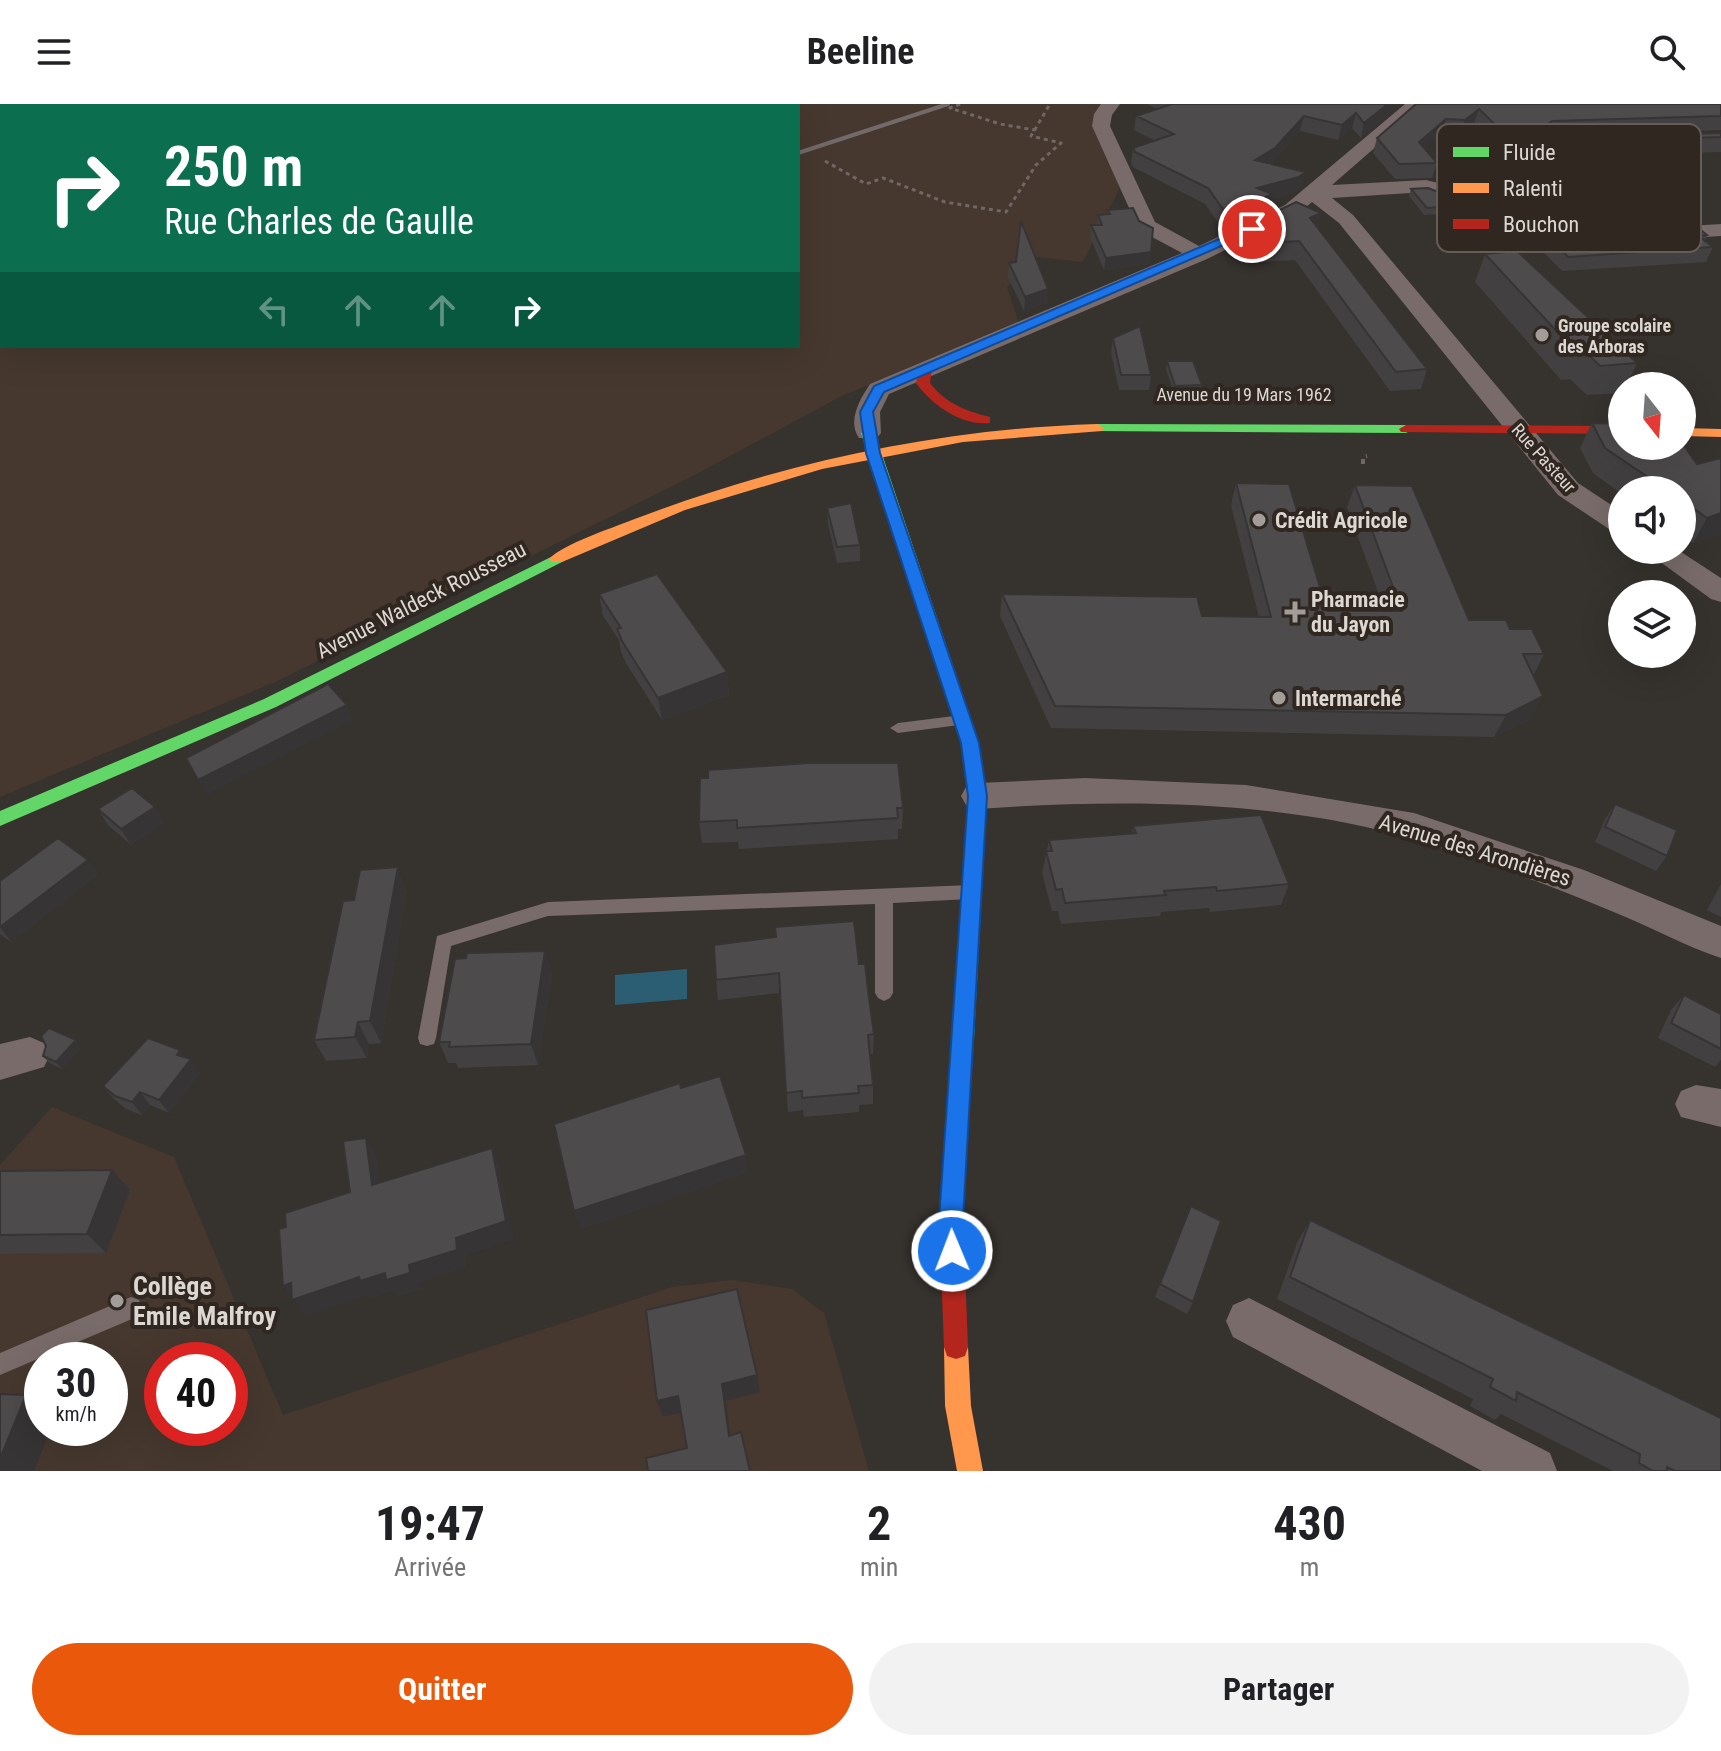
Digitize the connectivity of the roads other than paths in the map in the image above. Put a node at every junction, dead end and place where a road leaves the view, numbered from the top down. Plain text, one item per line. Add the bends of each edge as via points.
1 (1111, 104) edge
2 (1416, 104) edge
3 (1437, 190) edge
4 (1311, 191) junction
5 (1721, 230) edge
6 (1701, 231) edge
7 (1199, 254) junction
8 (926, 369) junction
9 (1608, 418) edge
10 (1696, 418) edge
11 (1721, 419) edge
12 (985, 420) junction
13 (1511, 422) junction
14 (908, 427) dead end
15 (1608, 429) edge
16 (1696, 432) edge
17 (1721, 433) edge
18 (869, 438) junction
19 (830, 443) dead end
20 (1608, 516) edge
21 (1680, 564) edge
22 (1720, 590) edge
23 (962, 720) junction
24 (898, 728) dead end
25 (978, 796) junction
26 (0, 800) edge
27 (0, 819) edge
28 (971, 892) junction
29 (884, 897) junction
30 (1721, 943) edge
31 (884, 993) dead end
32 (427, 1038) dead end
33 (131, 1308) dead end
34 (1249, 1321) dead end
35 (0, 1364) edge
36 (970, 1471) edge
37 (1532, 1471) edge

1 - 7 street via 1101,126 1146,226
2 - 4 street
3 - 4 street via 1426,186
4 - 7 street via 1292,209
4 - 13 street, Rue Pasteur via 1346,219
5 - 6 street
7 - 8 street
8 - 12 main road via 923,383 937,402
8 - 18 street via 879,389 867,412
9 - 13 main road, Avenue du 19 Mars 1962
10 - 11 main road
12 - 13 main road, Avenue du 19 Mars 1962 via 1131,413
12 - 14 main road, Avenue du 19 Mars 1962
13 - 15 main road, Avenue du 19 Mars 1962
13 - 18 main road, Avenue du 19 Mars 1962 via 1088,427
13 - 20 street, Rue Pasteur via 1568,489
16 - 17 main road
18 - 23 main road
18 - 27 main road, Avenue Waldeck Rousseau via 590,542 270,703
19 - 26 main road, Avenue Waldeck Rousseau via 697,488 316,668
21 - 22 street
23 - 24 lane
23 - 25 main road
25 - 28 main road
25 - 30 street, Avenue des Arondières via 1206,793 1283,800 1407,824 1558,873
28 - 29 lane
28 - 36 main road via 951,1220 958,1406
29 - 31 lane
29 - 32 lane via 548,909 443,941
33 - 35 lane
34 - 37 street

